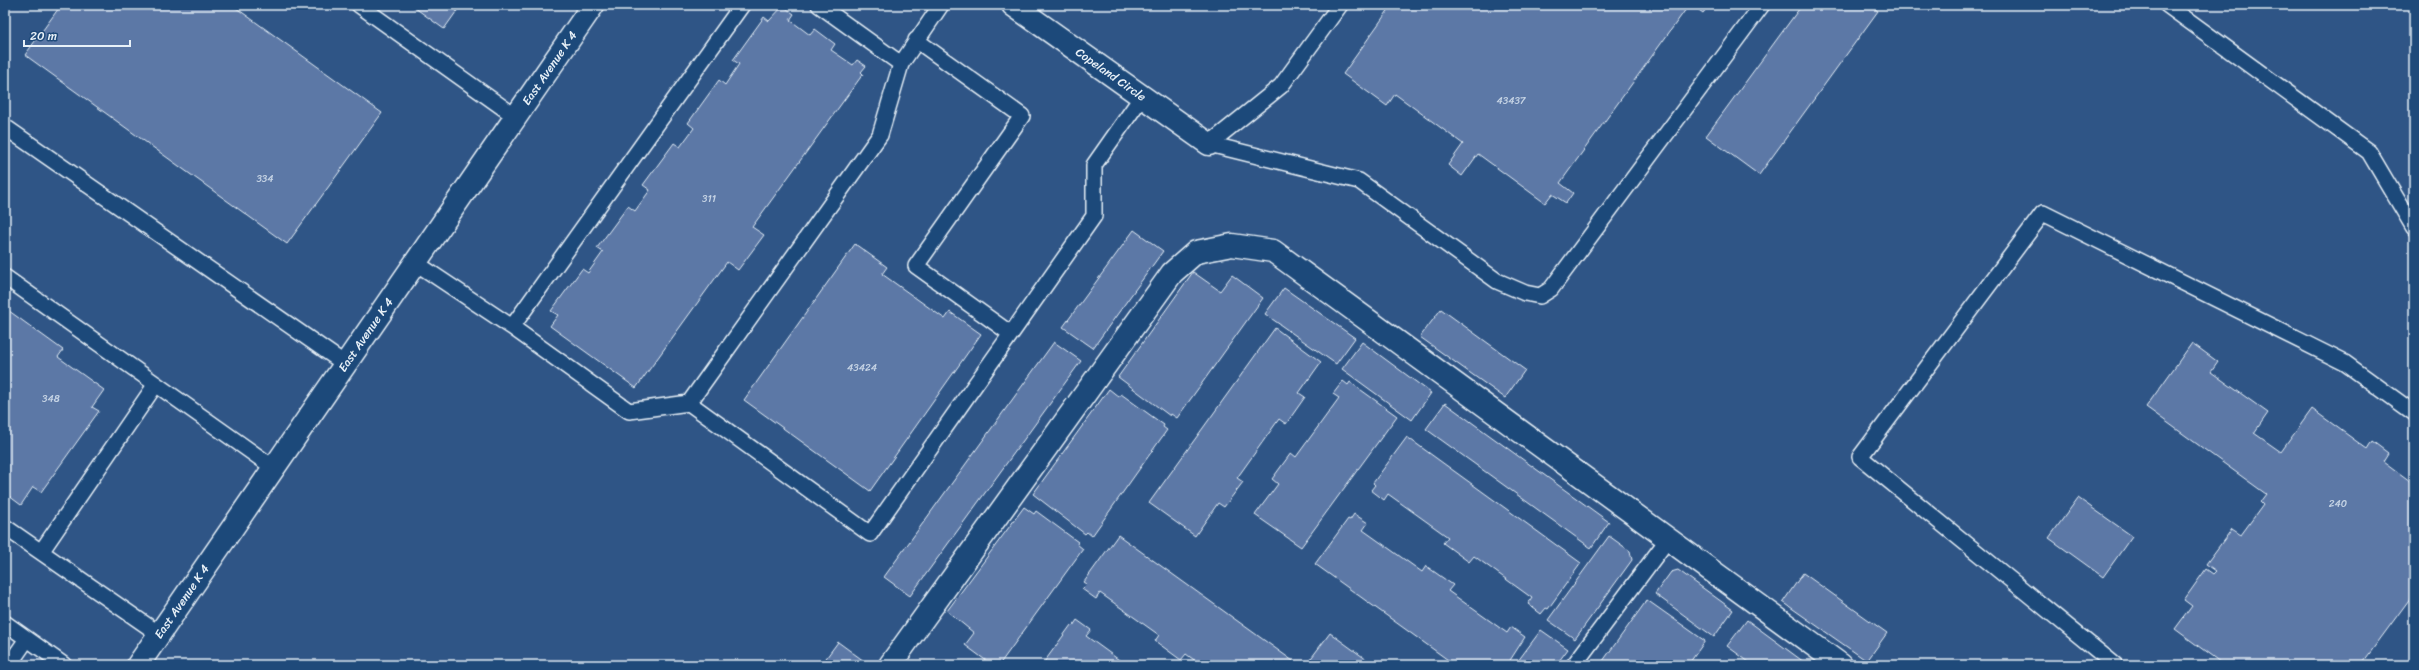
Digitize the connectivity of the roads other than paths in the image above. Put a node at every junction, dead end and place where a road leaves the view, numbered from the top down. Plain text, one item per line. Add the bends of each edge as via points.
1 (359, 5) edge
2 (593, 5) edge
3 (742, 5) edge
4 (819, 5) edge
5 (941, 5) edge
6 (1013, 5) edge
7 (1340, 5) edge
8 (1762, 5) edge
9 (2167, 5) edge
10 (916, 40) junction
11 (900, 64) junction
12 (1141, 98) junction
13 (516, 117) junction
14 (5, 127) edge
15 (1208, 144) junction
16 (2414, 228) edge
17 (416, 263) junction
18 (5, 278) edge
19 (512, 327) junction
20 (1011, 334) junction
21 (345, 364) junction
22 (156, 384) junction
23 (689, 403) junction
24 (2414, 413) edge
25 (274, 468) junction
26 (5, 527) edge
27 (1668, 539) junction
28 (41, 552) junction
29 (5, 623) edge
30 (159, 634) junction
31 (27, 639) junction
32 (9, 665) edge
33 (64, 665) edge
34 (138, 665) edge
35 (890, 665) edge
36 (1574, 665) edge
37 (1841, 665) edge
38 (2115, 665) edge

1 - 13 lane
2 - 13 street, East Avenue K 4
3 - 19 lane
4 - 11 lane
5 - 10 lane
6 - 12 street, Copeland Circle
7 - 15 lane via 1281,86
8 - 15 lane via 1551,289 1540,296 1525,293 1497,281 1359,181
9 - 16 lane via 2369,152
10 - 11 lane
10 - 20 lane via 1022,116 916,266
11 - 23 lane via 880,135
12 - 15 street, Copeland Circle
12 - 20 lane via 1094,165 1094,216
13 - 17 street, East Avenue K 4
14 - 21 lane
17 - 19 lane
17 - 21 street, East Avenue K 4
18 - 22 lane
19 - 23 lane via 629,411
20 - 23 lane via 870,534
21 - 25 street, East Avenue K 4
22 - 25 lane
22 - 28 lane
24 - 38 lane via 2345,363 2043,213 1860,457
25 - 30 street, East Avenue K 4
26 - 28 lane
27 - 35 street via 1273,251 1232,245 1196,252 1172,273
27 - 36 lane
27 - 37 street
28 - 30 lane
29 - 31 lane
30 - 34 street, East Avenue K 4
31 - 32 lane
31 - 33 lane

